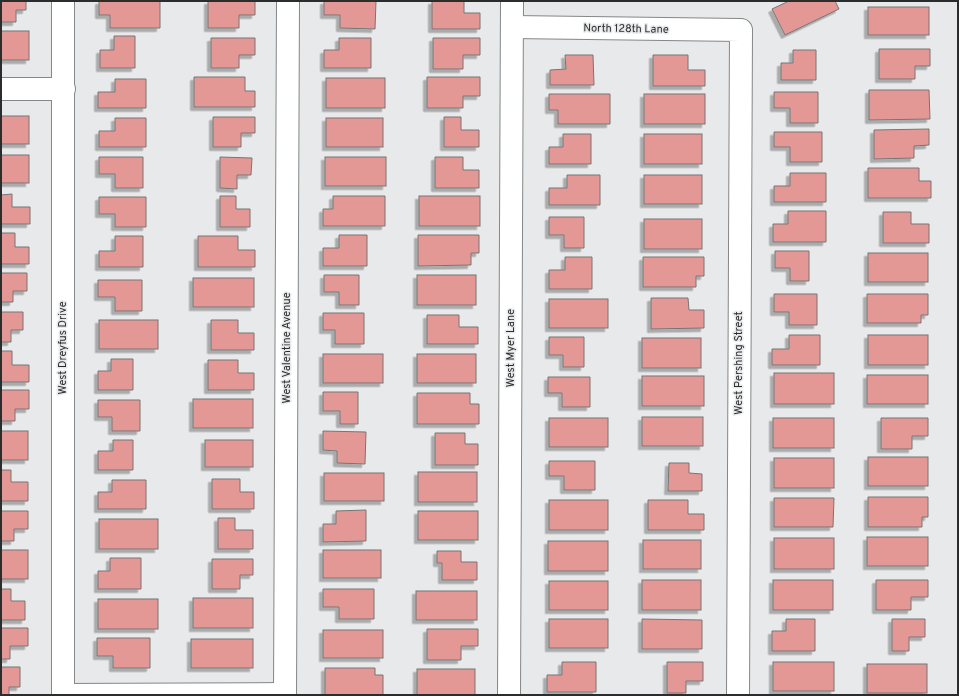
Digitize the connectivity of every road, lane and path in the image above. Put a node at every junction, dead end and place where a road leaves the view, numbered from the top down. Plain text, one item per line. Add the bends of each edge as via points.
1 (63, 1) edge
2 (288, 1) edge
3 (512, 1) edge
4 (512, 27) junction
5 (741, 30) joint
6 (1, 89) edge
7 (64, 89) junction
8 (63, 695) edge
9 (285, 695) edge
10 (509, 695) edge
11 (738, 695) edge

1 - 7 street, West Dreyfus Drive
2 - 9 street, West Valentine Avenue
3 - 4 street, West Myer Lane
4 - 5 street, North 128th Lane
4 - 10 street, West Myer Lane
5 - 11 street, West Pershing Street
6 - 7 street
7 - 8 street, West Dreyfus Drive
8 - 9 street

